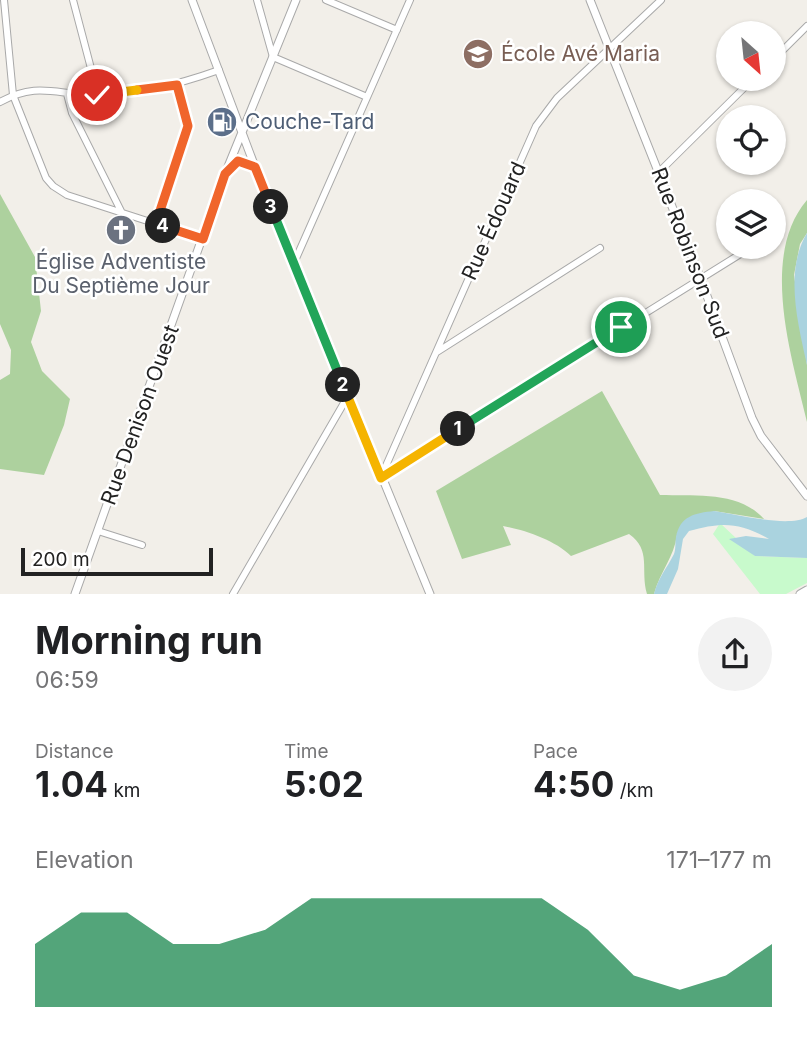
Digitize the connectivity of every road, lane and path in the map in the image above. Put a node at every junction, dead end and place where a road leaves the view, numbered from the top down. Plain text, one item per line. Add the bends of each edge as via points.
1 (4, 0) edge
2 (73, 0) edge
3 (192, 0) edge
4 (257, 0) edge
5 (296, 0) edge
6 (326, 0) edge
7 (410, 0) edge
8 (590, 0) edge
9 (661, 0) edge
10 (807, 26) edge
11 (397, 30) junction
12 (786, 47) edge
13 (610, 50) junction
14 (273, 57) junction
15 (219, 70) junction
16 (177, 85) junction
17 (741, 91) edge
18 (13, 94) junction
19 (67, 94) junction
20 (97, 95) junction
21 (366, 97) junction
22 (0, 102) edge
23 (242, 131) junction
24 (255, 167) junction
25 (659, 172) junction
26 (225, 174) junction
27 (122, 213) junction
28 (156, 223) junction
29 (203, 239) junction
30 (600, 247) dead end
31 (732, 259) edge
32 (293, 262) junction
33 (701, 277) junction
34 (436, 352) junction
35 (348, 396) junction
36 (381, 478) junction
37 (807, 496) edge
38 (98, 531) junction
39 (142, 545) dead end
40 (807, 590) edge
41 (75, 594) edge
42 (233, 594) edge
43 (429, 594) edge
44 (800, 594) edge

1 - 18 street
2 - 20 street
3 - 15 street
4 - 14 street
5 - 14 street, Rue Denison Ouest
6 - 11 street
7 - 11 street
8 - 13 street, Rue Robinson Sud
9 - 13 street, Rue Édouard
10 - 12 street
11 - 21 street
13 - 25 street, Rue Robinson Sud
13 - 34 street, Rue Édouard via 557,98 536,126
14 - 21 street
14 - 23 street, Rue Denison Ouest
15 - 16 street
15 - 23 street
16 - 20 street
16 - 28 street via 188,126
17 - 25 street
18 - 19 street via 38,88
18 - 22 street
18 - 27 street via 53,186
19 - 20 street
19 - 27 street
21 - 32 street
23 - 24 street
23 - 26 street, Rue Denison Ouest
24 - 26 street via 238,161
24 - 32 street
25 - 33 street, Rue Robinson Sud
26 - 29 street, Rue Denison Ouest
27 - 28 street
28 - 29 street
29 - 38 street, Rue Denison Ouest
30 - 34 street
31 - 33 street
32 - 35 street
33 - 36 street
33 - 37 street, Rue Robinson Sud via 761,436
34 - 36 street, Rue Édouard
35 - 36 street
35 - 42 street
36 - 43 street
38 - 39 street
38 - 41 street, Rue Denison Ouest
40 - 44 street

